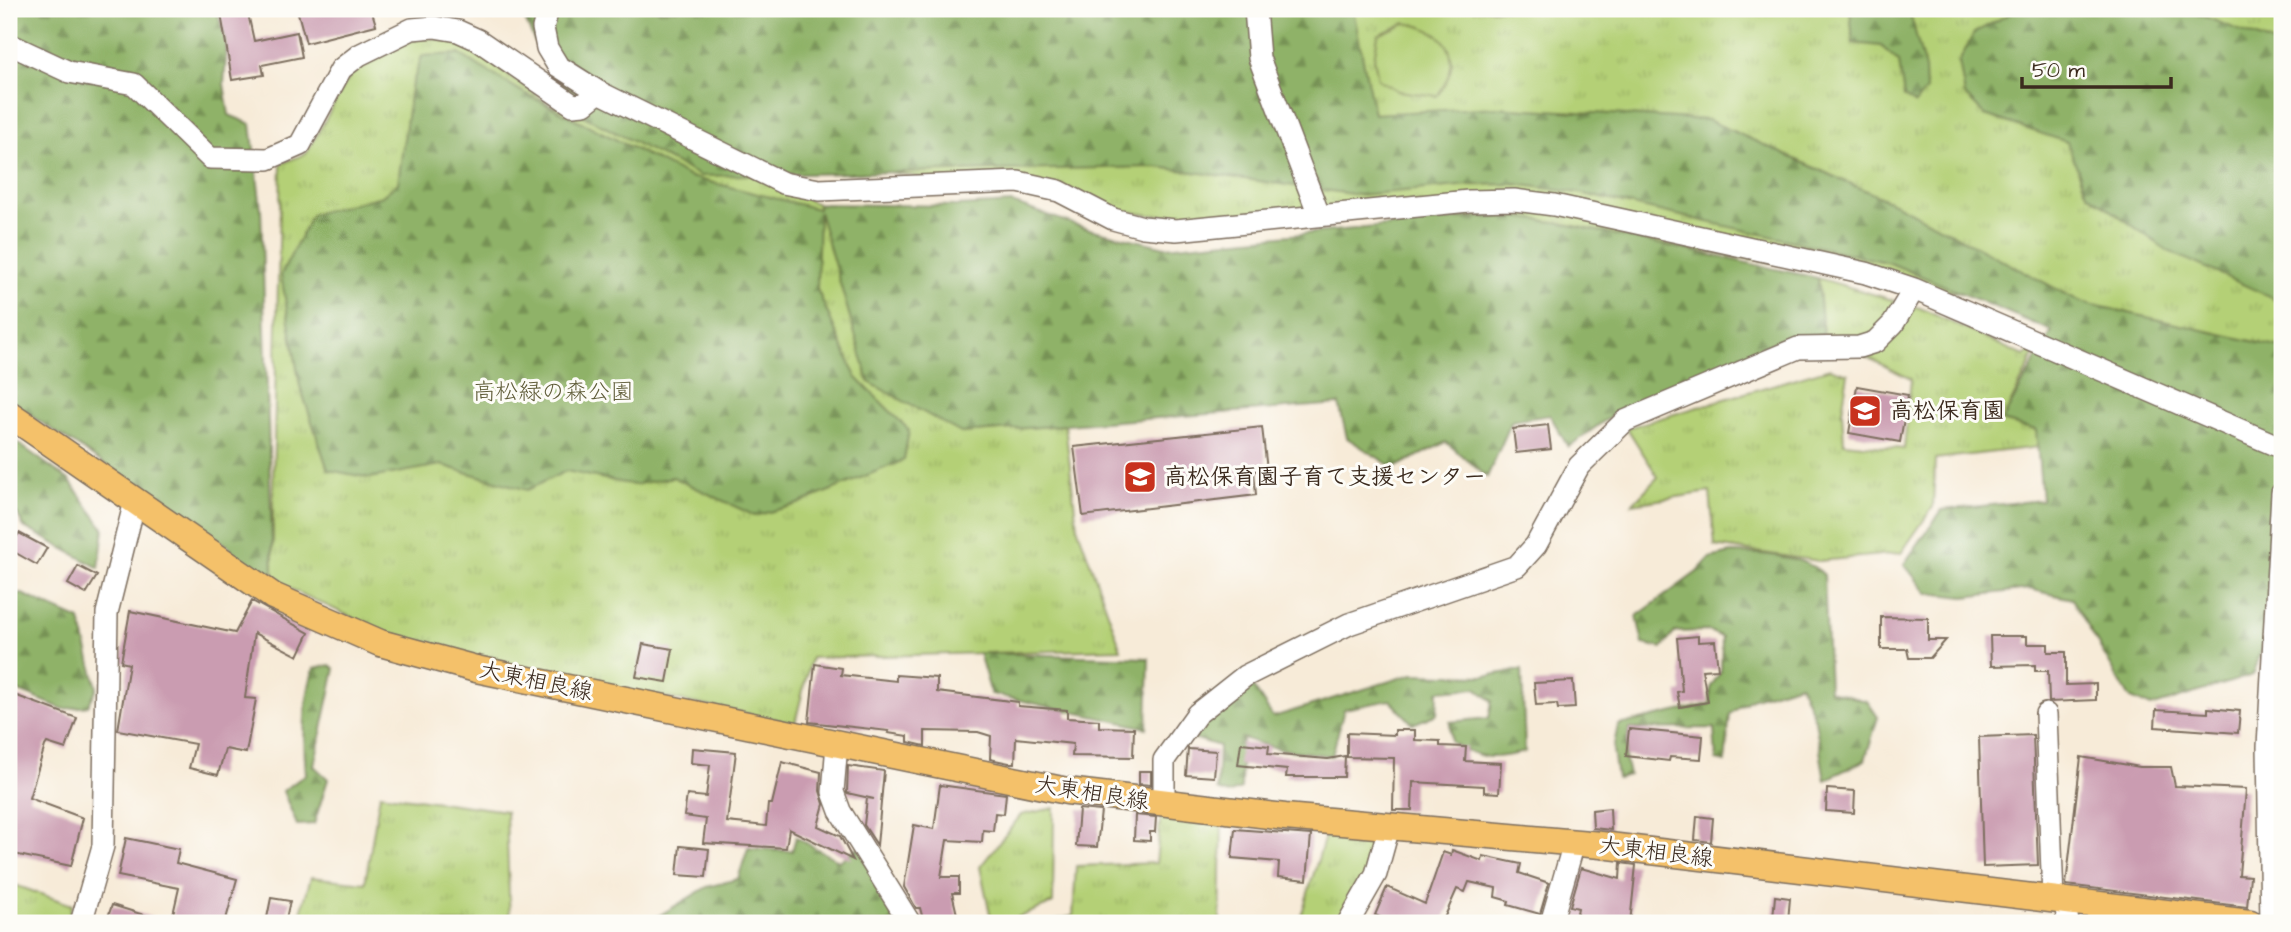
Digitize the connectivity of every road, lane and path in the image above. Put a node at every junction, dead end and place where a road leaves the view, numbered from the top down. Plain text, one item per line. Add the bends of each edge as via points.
1 (548, 9) edge
2 (1255, 9) edge
3 (9, 44) edge
4 (599, 92) junction
5 (1319, 215) junction
6 (1914, 289) junction
7 (9, 414) edge
8 (2282, 448) edge
9 (2282, 493) edge
10 (135, 501) junction
11 (2046, 714) dead end
12 (837, 744) junction
13 (2276, 791) edge
14 (1164, 804) junction
15 (1389, 827) junction
16 (1574, 843) junction
17 (2062, 908) edge
18 (81, 923) edge
19 (910, 923) edge
20 (1348, 923) edge
21 (1551, 923) edge
22 (2250, 923) edge
23 (2271, 923) edge

1 - 4 street via 544,28 552,57 558,66
2 - 5 street via 1259,58
3 - 4 street via 69,72 134,84 210,158 268,159 300,145 341,69 412,29 458,31 478,40 573,105 584,104
4 - 5 street via 783,183 819,190 1018,182 1059,191 1113,219 1175,230
5 - 6 street via 1514,200 1823,262
6 - 8 street
6 - 14 street via 1894,324 1875,342 1859,347 1798,348 1625,421 1579,466 1536,545 1517,566 1349,624 1245,676 1197,714 1164,760
7 - 10 main road, 大東相良線
9 - 13 street via 2268,747
10 - 12 main road, 大東相良線 via 273,597 380,643 476,669
10 - 18 street via 107,613 103,846
11 - 17 street
12 - 14 main road, 大東相良線 via 1067,791
12 - 19 street via 834,792 840,811
13 - 23 street
14 - 15 main road, 大東相良線
15 - 16 main road, 大東相良線
15 - 20 street via 1376,874
16 - 17 main road, 大東相良線
16 - 21 street
17 - 22 main road, 大東相良線

